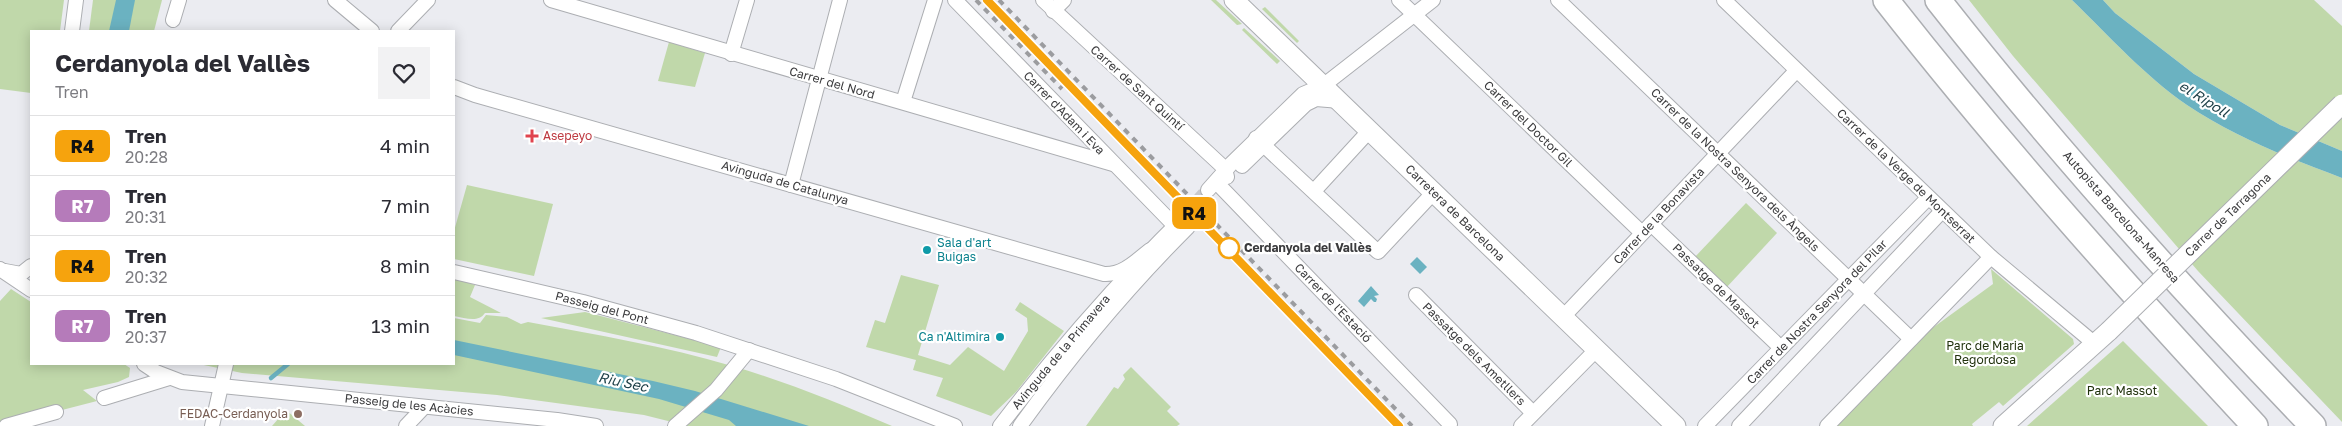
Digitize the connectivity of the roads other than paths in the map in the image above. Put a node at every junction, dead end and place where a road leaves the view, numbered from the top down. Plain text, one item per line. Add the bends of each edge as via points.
1 (76, 0) edge
2 (180, 0) edge
3 (335, 0) edge
4 (428, 0) edge
5 (551, 0) edge
6 (747, 0) edge
7 (840, 0) edge
8 (935, 0) edge
9 (955, 0) edge
10 (1043, 0) edge
11 (1064, 0) edge
12 (1234, 0) edge
13 (1399, 0) edge
14 (1433, 0) edge
15 (1558, 0) edge
16 (1724, 0) edge
17 (1886, 0) edge
18 (1938, 0) edge
19 (1053, 11) junction
20 (1415, 14) junction
21 (173, 20) dead end
22 (72, 30) edge
23 (371, 30) edge
24 (399, 30) edge
25 (732, 54) junction
26 (1796, 71) junction
27 (818, 80) junction
28 (455, 87) edge
29 (1316, 88) junction
30 (455, 95) edge
31 (474, 95) junction
32 (1340, 101) junction
33 (903, 102) junction
34 (2342, 104) edge
35 (1370, 130) junction
36 (1260, 142) junction
37 (1718, 153) junction
38 (1113, 164) junction
39 (1221, 181) junction
40 (791, 185) junction
41 (1314, 191) junction
42 (1434, 192) junction
43 (1928, 198) junction
44 (1942, 211) junction
45 (1181, 224) junction
46 (1646, 229) junction
47 (1150, 250) junction
48 (1991, 257) junction
49 (30, 267) edge
50 (0, 269) edge
51 (1096, 271) junction
52 (455, 272) edge
53 (1123, 280) joint
54 (1849, 280) junction
55 (30, 289) edge
56 (1416, 294) dead end
57 (1864, 294) junction
58 (1112, 307) junction
59 (1563, 317) junction
60 (1911, 339) junction
61 (2095, 344) junction
62 (1782, 348) junction
63 (1597, 349) junction
64 (749, 350) junction
65 (146, 365) edge
66 (224, 374) edge
67 (169, 378) junction
68 (104, 398) dead end
69 (424, 407) junction
70 (56, 412) dead end
71 (1533, 413) junction
72 (554, 423) edge
73 (1450, 424) dead end
74 (677, 425) edge
75 (6, 426) edge
76 (212, 426) edge
77 (406, 426) edge
78 (596, 426) edge
79 (955, 426) edge
80 (1000, 426) edge
81 (1011, 426) edge
82 (1020, 426) edge
83 (1521, 426) edge
84 (1676, 426) edge
85 (1705, 426) edge
86 (1739, 426) edge
87 (1827, 426) edge
88 (2003, 426) edge
89 (2255, 426) edge
90 (2313, 426) edge

1 - 22 street
2 - 21 street
3 - 23 street
4 - 24 street
5 - 25 street, Carrer del Nord
6 - 25 street
7 - 27 street
8 - 33 street
9 - 38 street, Carrer d'Adam i Eva
10 - 19 street, Carrer de Sant Quintí
11 - 19 street
12 - 29 main road, Carretera de Barcelona via 1308,70
13 - 20 street, Carrer del Doctor Gil
14 - 20 street
15 - 37 street, Carrer de la Nostra Senyora dels Àngels
16 - 26 street, Carrer de la Verge de Montserrat
17 - 89 highway via 2036,184
18 - 90 highway, Autopista Barcelona-Manresa via 2078,170 2226,335
19 - 39 street, Carrer de Sant Quintí
20 - 29 street
20 - 46 street, Carrer del Doctor Gil
25 - 27 street, Carrer del Nord
26 - 37 street, Carrer de la Bonavista
26 - 43 street, Carrer de la Verge de Montserrat
27 - 33 street, Carrer del Nord
27 - 40 street
28 - 31 street, Avinguda de Catalunya
29 - 32 main road, Carretera de Barcelona
29 - 36 street
30 - 31 street, Avinguda de Catalunya
31 - 40 street, Avinguda de Catalunya
32 - 35 main road, Carretera de Barcelona
32 - 36 street via 1311,101
33 - 38 street, Carrer del Nord
34 - 61 main road, Carrer de Tarragona, bridge
35 - 41 street
35 - 42 main road, Carretera de Barcelona
36 - 39 street
36 - 41 street
37 - 46 street, Carrer de la Bonavista
37 - 54 street, Carrer de la Nostra Senyora dels Àngels
38 - 45 street, Carrer d'Adam i Eva
39 - 73 street, Carrer de l'Estació
40 - 51 street, Avinguda de Catalunya
41 - 42 street via 1378,252
42 - 59 main road, Carretera de Barcelona
43 - 44 street, Carrer de la Verge de Montserrat
43 - 54 street, Carrer de Nostra Senyora del Pilar
44 - 48 street, Carrer de la Verge de Montserrat
44 - 57 street, Carrer de Nostra Senyora del Pilar
45 - 47 street, Avinguda de Catalunya
45 - 58 street
46 - 59 street, Carrer de la Bonavista
46 - 62 street, Passatge de Massot
47 - 51 street, Avinguda de Catalunya via 1114,275
47 - 53 street, Avinguda de Catalunya
48 - 60 street
48 - 61 street, Carrer de la Verge de Montserrat
49 - 50 street via 21,274
50 - 55 street
51 - 58 street via 1102,276
52 - 64 street, Passeig del Pont via 583,302
53 - 58 street, Avinguda de la Primavera
54 - 57 street, Carrer de la Nostra Senyora dels Àngels
54 - 62 street, Carrer de Nostra Senyora del Pilar
56 - 71 street, Passatge dels Ametllers
57 - 60 street, Carrer de la Nostra Senyora dels Àngels
57 - 86 street, Carrer de Nostra Senyora del Pilar
58 - 80 street, Avinguda de la Primavera via 1054,357
58 - 81 street, Avinguda de la Primavera via 1072,346
58 - 82 street, Avinguda de la Primavera via 1074,352
59 - 63 main road, Carretera de Barcelona
60 - 87 street
61 - 88 main road, Carrer de Tarragona
62 - 85 street, Carrer de Nostra Senyora del Pilar
63 - 71 street
63 - 84 main road, Carretera de Barcelona
64 - 74 street via 716,390
64 - 79 street, Passeig del Pont
65 - 67 street
66 - 67 street, Passeig de les Acàcies via 182,382
66 - 69 street, Passeig de les Acàcies
66 - 76 street
67 - 68 street
69 - 72 street, Passeig de les Acàcies
69 - 77 street
70 - 75 street
71 - 83 street
72 - 78 street, Passeig de les Acàcies

